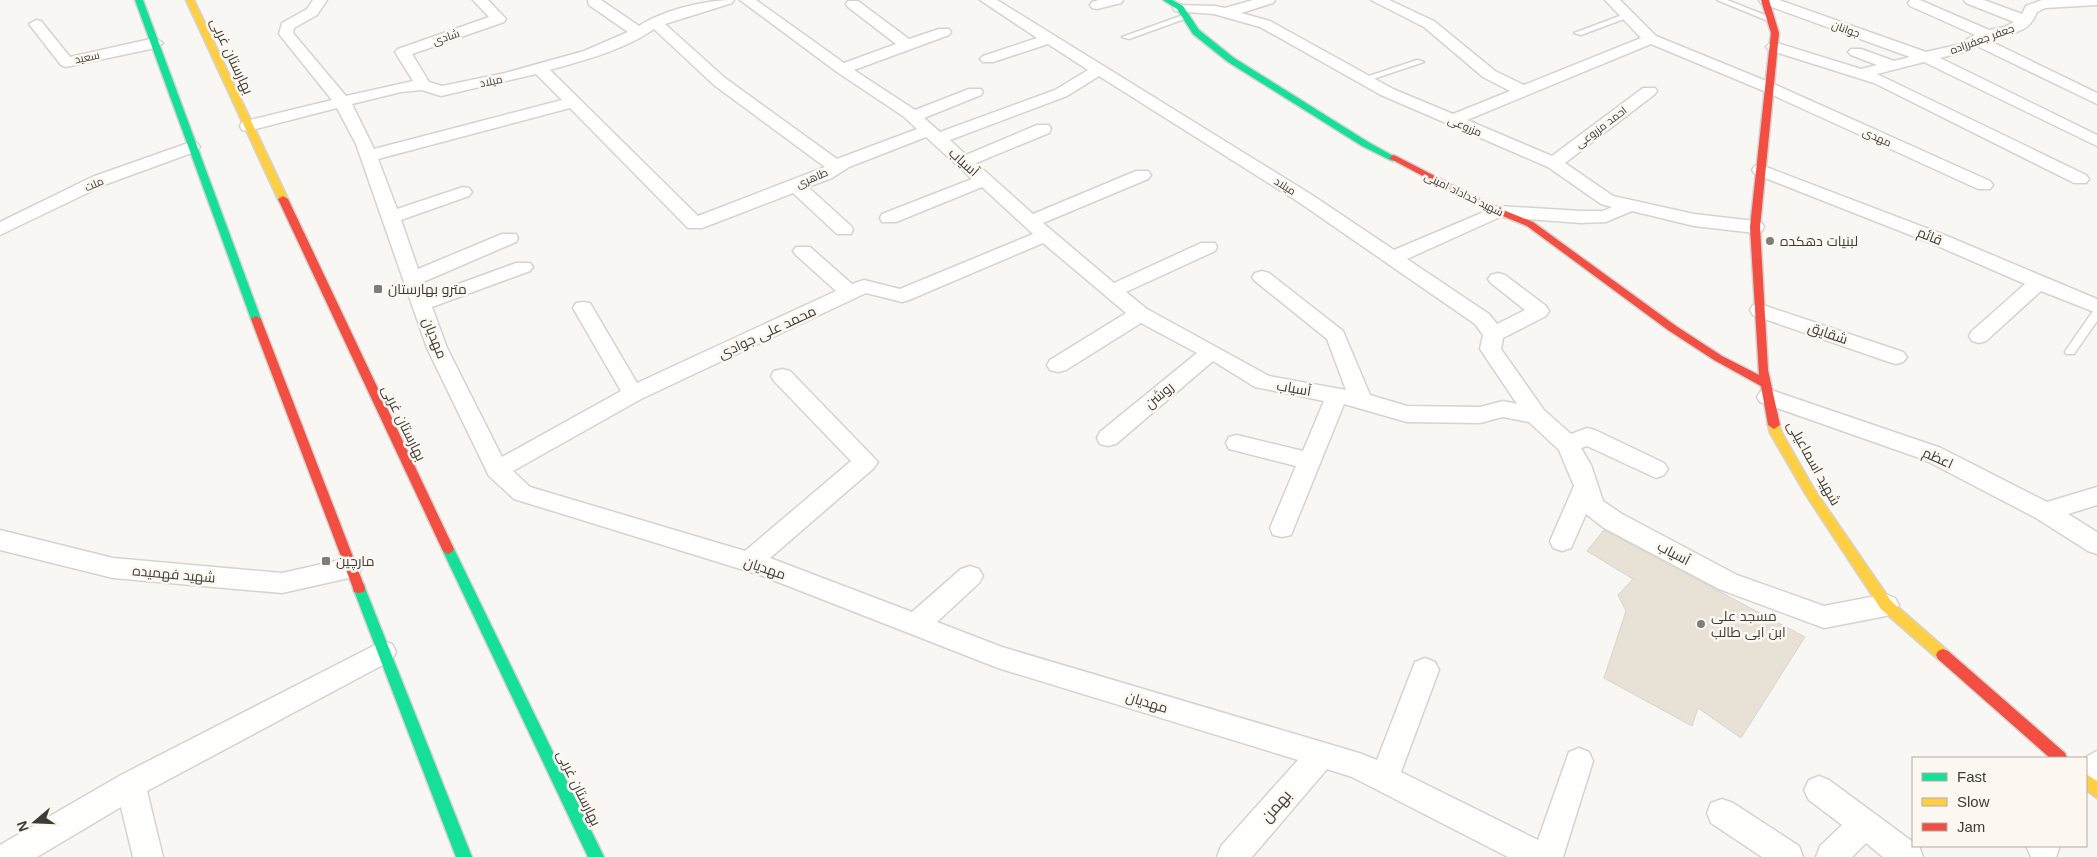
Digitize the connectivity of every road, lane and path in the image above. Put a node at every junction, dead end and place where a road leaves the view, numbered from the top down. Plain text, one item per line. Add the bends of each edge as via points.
1 (140, 0) edge
2 (190, 0) edge
3 (320, 0) edge
4 (480, 0) edge
5 (727, 0) edge
6 (747, 0) edge
7 (987, 0) edge
8 (1116, 0) edge
9 (1268, 0) edge
10 (1378, 0) edge
11 (1612, 0) edge
12 (1721, 0) edge
13 (1766, 0) edge
14 (1971, 0) edge
15 (2091, 1) edge
16 (594, 2) dead end
17 (853, 4) dead end
18 (1915, 4) dead end
19 (1097, 5) dead end
20 (1178, 8) edge
21 (1225, 13) junction
22 (1628, 16) junction
23 (1771, 19) junction
24 (2026, 21) junction
25 (655, 22) junction
26 (36, 24) dead end
27 (944, 32) dead end
28 (1578, 32) dead end
29 (639, 33) junction
30 (1126, 37) dead end
31 (1983, 38) junction
32 (1049, 39) junction
33 (1651, 39) junction
34 (154, 43) junction
35 (907, 45) junction
36 (1774, 47) junction
37 (1856, 52) dead end
38 (1925, 57) junction
39 (988, 60) dead end
40 (1420, 62) dead end
41 (1892, 66) junction
42 (539, 68) junction
43 (842, 69) junction
44 (1098, 70) junction
45 (1859, 74) junction
46 (1364, 78) junction
47 (423, 85) junction
48 (1770, 88) junction
49 (1649, 91) dead end
50 (975, 92) dead end
51 (1525, 92) junction
52 (2097, 100) edge
53 (342, 102) junction
54 (574, 102) junction
55 (912, 116) junction
56 (1452, 120) junction
57 (248, 126) junction
58 (1044, 129) dead end
59 (933, 135) junction
60 (2097, 141) edge
61 (191, 147) junction
62 (368, 156) junction
63 (964, 162) junction
64 (1554, 164) junction
65 (837, 167) junction
66 (1761, 170) junction
67 (1142, 175) dead end
68 (2080, 179) dead end
69 (984, 180) junction
70 (1984, 185) dead end
71 (796, 186) junction
72 (463, 192) dead end
73 (1628, 206) junction
74 (1498, 210) junction
75 (390, 218) junction
76 (889, 218) dead end
77 (1030, 221) junction
78 (1756, 227) junction
79 (0, 229) edge
80 (844, 230) dead end
81 (1046, 236) junction
82 (509, 238) dead end
83 (1208, 247) dead end
84 (803, 250) dead end
85 (1393, 258) junction
86 (524, 266) dead end
87 (1262, 277) dead end
88 (412, 279) junction
89 (1498, 279) dead end
90 (2039, 282) junction
91 (1112, 291) junction
92 (850, 293) junction
93 (421, 304) junction
94 (2097, 307) edge
95 (583, 308) dead end
96 (1760, 310) junction
97 (2097, 313) edge
98 (1140, 314) junction
99 (1494, 334) junction
100 (1978, 336) dead end
101 (1211, 352) junction
102 (2070, 352) dead end
103 (1896, 357) dead end
104 (1058, 365) dead end
105 (782, 376) dead end
106 (1767, 390) junction
107 (633, 394) junction
108 (1337, 396) junction
109 (1361, 400) junction
110 (1536, 415) junction
111 (1108, 438) dead end
112 (1237, 442) dead end
113 (1568, 445) junction
114 (1310, 461) junction
115 (1656, 469) dead end
116 (497, 470) junction
117 (1585, 488) junction
118 (2097, 496) edge
119 (2046, 512) junction
120 (1282, 528) dead end
121 (0, 540) edge
122 (1562, 540) dead end
123 (2097, 544) edge
124 (749, 562) junction
125 (349, 568) junction
126 (970, 576) dead end
127 (1886, 605) junction
128 (916, 625) junction
129 (383, 652) junction
130 (1425, 670) dead end
131 (1321, 755) junction
132 (2059, 757) edge
133 (1579, 762) dead end
134 (2097, 764) edge
135 (1384, 779) junction
136 (2087, 779) edge
137 (2087, 781) edge
138 (131, 785) junction
139 (1819, 790) dead end
140 (2097, 791) edge
141 (1722, 813) dead end
142 (1864, 824) junction
143 (8, 857) edge
144 (148, 857) edge
145 (464, 857) edge
146 (596, 857) edge
147 (1232, 857) edge
148 (1540, 857) edge
149 (1548, 857) edge
150 (1788, 857) edge
151 (1832, 857) edge
152 (1908, 857) edge

1 - 34 main road
2 - 57 main road, بهارستان غربی
3 - 53 street, مهدیان via 312,12 287,26 286,34
4 - 47 street, شادی via 499,19 403,52
5 - 25 street, میلاد
6 - 43 street, آسیاب
7 - 32 street, میلاد
8 - 19 street
9 - 21 street
10 - 51 street via 1429,24 1452,40 1463,54 1488,74
11 - 22 street
12 - 23 lane
13 - 23 main road, شهید اسماعیلی
13 - 38 street, جوانان
14 - 24 street
15 - 24 street, جعفر جعفرزاده via 2043,4 2031,9
16 - 29 street
17 - 35 street
18 - 31 street
20 - 21 street, مزروعی
20 - 30 lane
20 - 74 main road, شهید خداداد امینی via 1196,32 1231,60 1357,139
21 - 46 street, مزروعی via 1265,24
22 - 28 lane
22 - 33 street
23 - 36 main road, شهید اسماعیلی
24 - 31 street, جعفر جعفرزاده via 2008,31
25 - 29 street, میلاد
25 - 65 street via 685,54 736,95
26 - 34 street, سعید via 66,62
27 - 35 street
29 - 42 street, میلاد via 589,54
31 - 38 street, جعفر جعفرزاده
31 - 52 street
32 - 39 street
32 - 44 street, میلاد
33 - 48 street, مهدی
33 - 51 street
34 - 61 main road
35 - 43 street
36 - 45 street
36 - 48 main road, شهید اسماعیلی
37 - 41 street
38 - 41 street, جعفر جعفرزاده
38 - 60 street, جوانان
40 - 46 lane
41 - 45 street, جعفر جعفرزاده
42 - 47 street, میلاد via 441,91
42 - 54 street
43 - 55 street, آسیاب
44 - 59 street, طاهری via 1061,93
44 - 85 street, میلاد via 1306,199
45 - 68 street via 1880,80
46 - 56 street, مزروعی via 1387,92
47 - 53 street, میلاد via 401,87
48 - 66 main road, شهید اسماعیلی
48 - 70 street, مهدی
49 - 64 street, احمد مزروعی
50 - 55 street
51 - 56 street
53 - 57 street, میلاد
53 - 62 street, مهدیان
54 - 62 street
54 - 71 street, طاهری via 695,224
55 - 59 street, آسیاب
56 - 64 street, مزروعی
57 - 146 main road, بهارستان غربی
58 - 63 street
59 - 63 street, آسیاب
59 - 65 street, طاهری
61 - 79 street, ملت via 98,181
61 - 125 main road
62 - 75 street, مهدیان
63 - 69 street, آسیاب
64 - 73 street, مزروعی via 1607,200
65 - 71 street, طاهری
66 - 78 main road, شهید اسماعیلی
66 - 90 street, قائم
67 - 77 street
69 - 76 street
69 - 77 street, آسیاب
71 - 80 street
72 - 75 street
73 - 74 street via 1606,216 1581,217
73 - 78 street, مزروعی via 1694,220
74 - 85 street
74 - 106 main road, شهید خداداد امینی via 1530,224 1672,328
75 - 88 street, مهدیان
77 - 81 street, آسیاب
78 - 96 main road, شهید اسماعیلی
81 - 91 street, آسیاب
81 - 92 street, محمد علی جوادی via 902,296 864,286
82 - 88 street
83 - 91 street
84 - 92 street
85 - 99 street, میلاد via 1482,319
86 - 93 street
87 - 109 street via 1336,336
88 - 93 street, مهدیان
89 - 99 street via 1539,312
90 - 94 street, قائم
90 - 100 street
91 - 98 street, آسیاب
92 - 107 street, محمد علی جوادی
93 - 116 street, مهدیان via 437,348
95 - 107 street
96 - 103 street, شقایق
96 - 106 main road, شهید اسماعیلی
97 - 102 lane
98 - 101 street, آسیاب
98 - 104 street
99 - 110 street via 1490,349
101 - 108 street, آسیاب via 1263,382
101 - 111 street, روشن
105 - 124 street via 866,462
106 - 119 street, اعظم via 1933,454
106 - 127 main road, شهید اسماعیلی via 1776,433 1810,492
107 - 116 street, محمد علی جوادی
108 - 109 street, آسیاب
108 - 114 street
109 - 110 street, آسیاب via 1407,414 1480,415 1503,409
110 - 113 street, آسیاب
112 - 114 street
113 - 115 street via 1587,436
113 - 117 street, آسیاب via 1579,465
114 - 120 street
116 - 124 street, مهدیان via 522,493
117 - 122 street
117 - 127 street, آسیاب via 1593,506 1613,521 1728,582 1824,617
118 - 119 street
119 - 123 street, اعظم
121 - 125 street, شهید فهمیده via 113,568 282,583
124 - 128 street, مهدیان
125 - 129 main road
126 - 128 street
127 - 132 main road, شهید اسماعیلی
128 - 131 street, مهدیان via 998,656
129 - 138 street
129 - 145 main road
130 - 135 street
131 - 135 street, مهدیان via 1359,766
131 - 147 street, بهمن
133 - 149 street
134 - 136 street
135 - 148 street, مهدیان
137 - 140 main road
138 - 143 street
138 - 144 street
139 - 142 street
141 - 150 street
142 - 151 street
142 - 152 street

